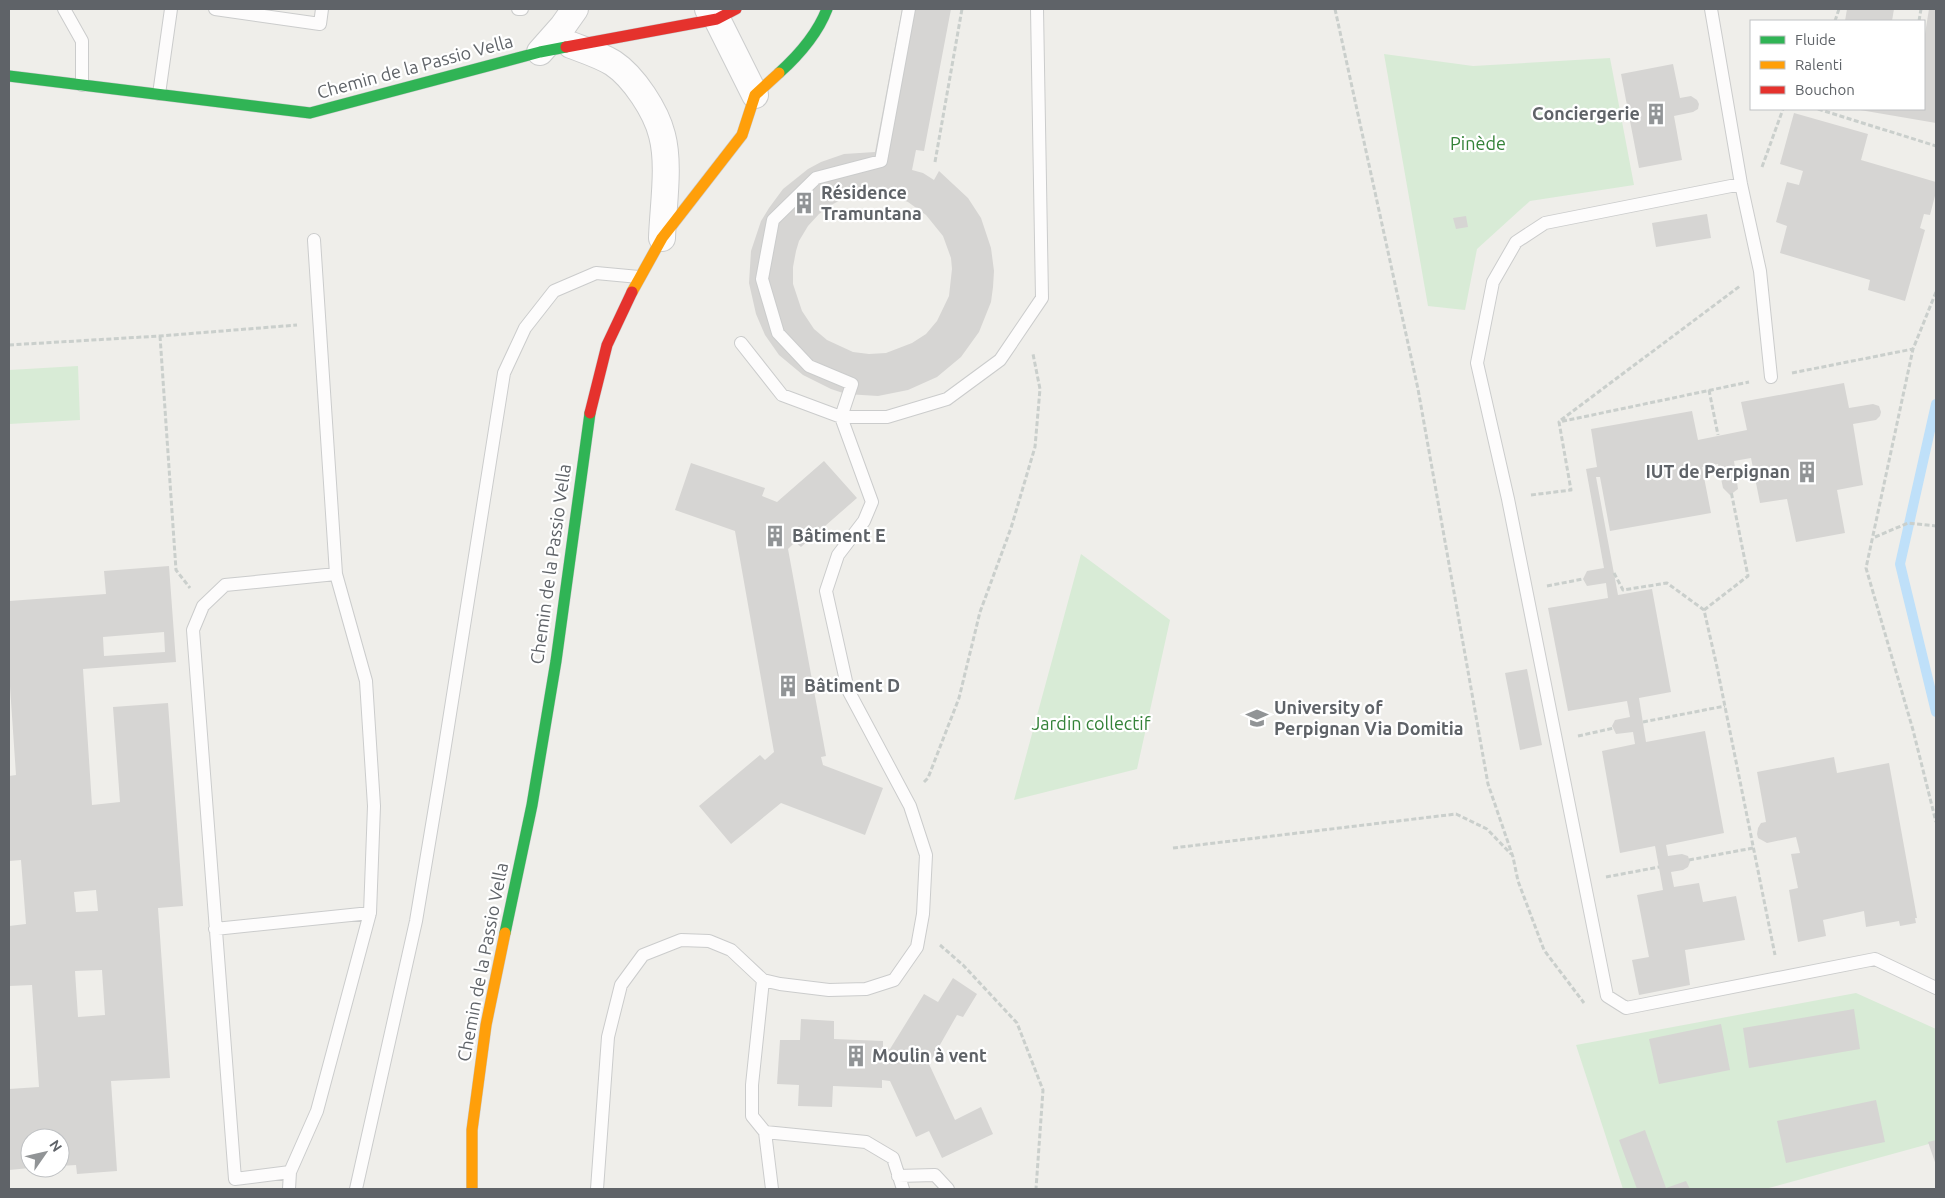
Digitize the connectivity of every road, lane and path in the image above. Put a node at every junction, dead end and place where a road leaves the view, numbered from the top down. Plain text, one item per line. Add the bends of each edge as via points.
1 (64, 9) edge
2 (171, 9) edge
3 (215, 9) edge
4 (322, 9) edge
5 (575, 9) edge
6 (827, 9) edge
7 (909, 9) edge
8 (962, 9) edge
9 (1037, 9) edge
10 (1335, 9) edge
11 (1711, 9) edge
12 (719, 11) edge
13 (570, 45) junction
14 (540, 52) junction
15 (9, 76) edge
16 (82, 85) junction
17 (159, 94) junction
18 (755, 95) junction
19 (1783, 110) edge
20 (1821, 110) edge
21 (1936, 146) edge
22 (935, 162) dead end
23 (1740, 184) junction
24 (1746, 210) junction
25 (662, 238) junction
26 (314, 240) dead end
27 (1760, 270) junction
28 (639, 277) junction
29 (1936, 292) edge
30 (1026, 321) junction
31 (320, 324) junction
32 (160, 336) junction
33 (741, 344) dead end
34 (9, 345) edge
35 (1914, 349) junction
36 (1771, 377) junction
37 (1709, 390) junction
38 (841, 417) junction
39 (1558, 422) junction
40 (1718, 435) dead end
41 (1731, 492) dead end
42 (1508, 498) junction
43 (1936, 526) edge
44 (1874, 537) junction
45 (1614, 573) dead end
46 (336, 574) junction
47 (1583, 579) dead end
48 (1526, 590) junction
49 (203, 606) junction
50 (1704, 610) junction
51 (1725, 706) junction
52 (1643, 722) dead end
53 (1614, 728) dead end
54 (1556, 740) junction
55 (906, 799) junction
56 (1936, 822) edge
57 (1173, 848) dead end
58 (1753, 848) junction
59 (1513, 857) junction
60 (1689, 860) dead end
61 (1659, 866) dead end
62 (1583, 882) junction
63 (370, 913) junction
64 (920, 928) junction
65 (215, 929) junction
66 (1780, 978) junction
67 (762, 980) junction
68 (1936, 988) edge
69 (1626, 1008) junction
70 (765, 1132) junction
71 (290, 1172) junction
72 (898, 1176) junction
73 (289, 1189) edge
74 (356, 1189) edge
75 (472, 1189) edge
76 (597, 1189) edge
77 (772, 1189) edge
78 (902, 1189) edge
79 (948, 1189) edge
80 (1036, 1189) edge

1 - 16 lane via 82,41
2 - 17 lane
3 - 4 lane via 320,24
5 - 14 street
6 - 18 street, Chemin de la Passio Vella via 821,24 798,56
7 - 38 lane via 881,161 816,178 773,220 762,279 778,333 809,366 852,384
8 - 22 path
9 - 30 lane via 1042,298
10 - 59 path via 1418,389 1488,784
11 - 23 lane
12 - 13 street, Chemin de la Passio Vella
12 - 18 street
13 - 14 street, Chemin de la Passio Vella
13 - 25 street via 613,64 650,106 662,135 665,160
14 - 17 street, Chemin de la Passio Vella via 310,113
15 - 16 street, Chemin de la Passio Vella
16 - 17 street, Chemin de la Passio Vella
18 - 25 street, Chemin de la Passio Vella via 742,135
19 - 24 path
20 - 21 path
23 - 24 lane
23 - 42 lane via 1545,223 1516,242 1493,282 1477,363
24 - 27 lane
25 - 28 street, Chemin de la Passio Vella
26 - 31 lane
27 - 36 lane
27 - 39 path
28 - 74 lane via 596,273 554,291 525,328 504,373 416,921
28 - 75 street, Chemin de la Passio Vella via 606,345 589,415 556,662 532,805 486,1025 472,1130
29 - 35 path
30 - 38 lane via 1000,360 948,399 887,417
30 - 55 path via 1040,389 1035,447 1011,528 980,612 958,698 928,778
31 - 32 path
31 - 46 lane
32 - 34 path
32 - 49 path via 176,570
33 - 38 lane via 782,395
35 - 36 path
35 - 44 path
36 - 37 path
37 - 39 path
37 - 40 path
38 - 55 lane via 872,502 864,521 838,554 826,591 848,690
39 - 42 path via 1571,490
41 - 50 path via 1748,576
42 - 48 lane
43 - 44 path via 1910,522
44 - 56 path via 1866,568
45 - 50 path via 1623,590 1667,583
46 - 49 lane via 225,585
46 - 63 lane via 366,681 374,806
47 - 48 path
48 - 54 lane
49 - 65 lane via 193,630
50 - 51 path
51 - 52 path
51 - 58 path
53 - 54 path
54 - 62 lane
55 - 64 lane via 926,855
57 - 59 path via 1456,814 1486,829
58 - 60 path
58 - 66 path
59 - 69 path via 1518,880 1544,950 1584,1004
61 - 62 path
62 - 69 lane via 1607,996
63 - 65 lane
63 - 71 lane via 317,1111
64 - 67 lane via 917,947 894,980 866,989 829,990
64 - 80 path via 963,964 1017,1023 1043,1090
65 - 71 lane via 235,1179
66 - 68 lane via 1875,959
66 - 69 lane
67 - 70 lane via 752,1116
67 - 76 lane via 731,950 709,941 680,940 643,955 621,985 608,1037
70 - 72 lane via 866,1142 893,1158
70 - 77 lane
71 - 73 lane
72 - 78 lane
72 - 79 lane via 934,1175

